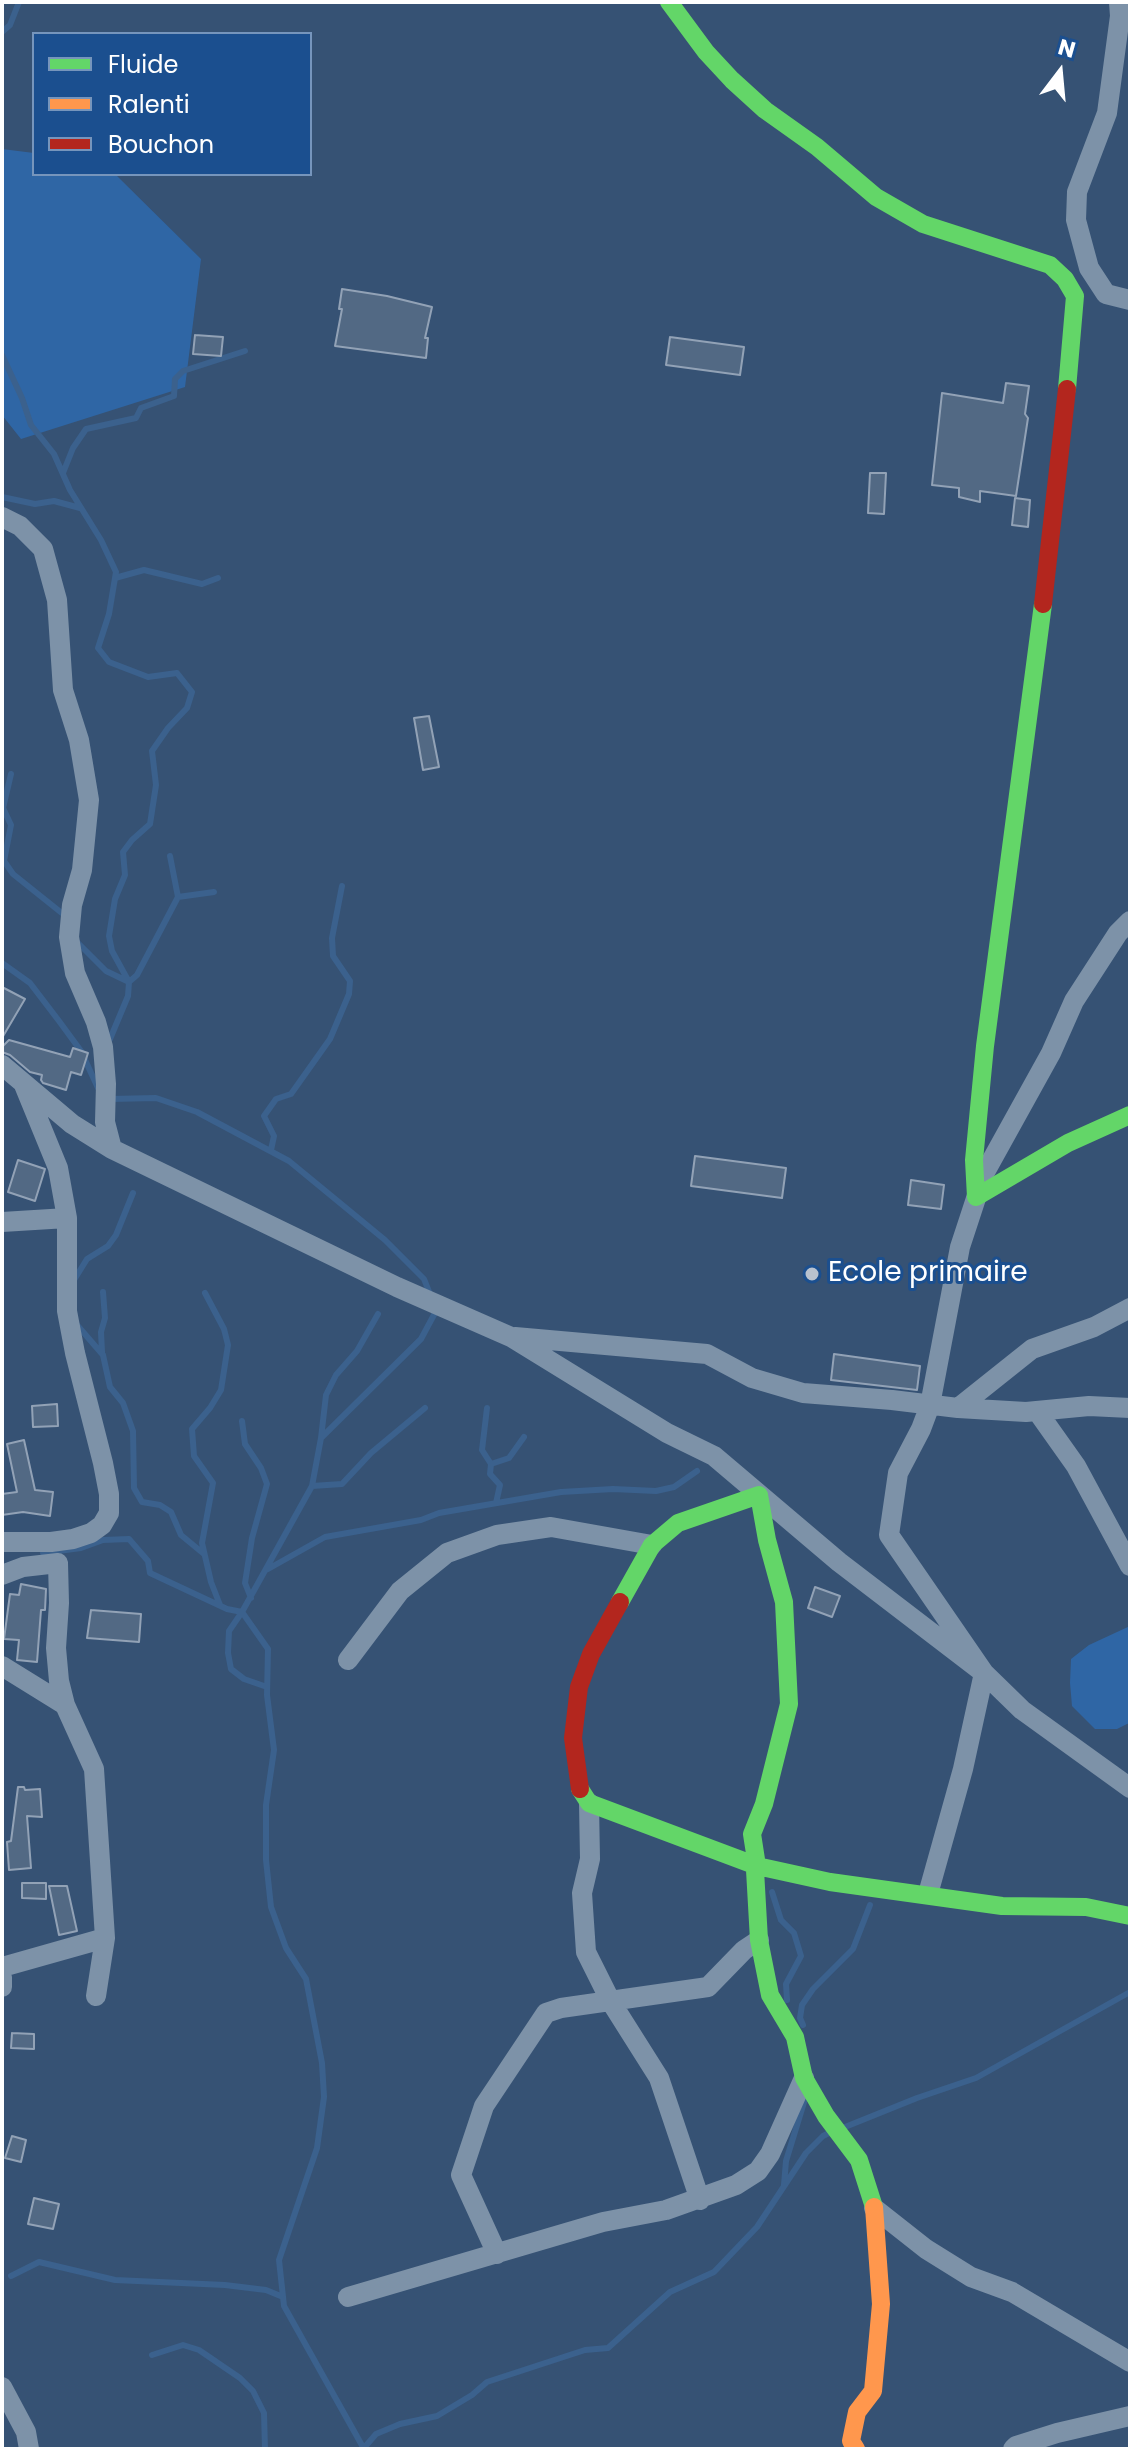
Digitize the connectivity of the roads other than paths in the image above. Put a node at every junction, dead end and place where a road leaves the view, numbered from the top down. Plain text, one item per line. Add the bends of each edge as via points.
1 (669, 2) edge
2 (1119, 2) edge
3 (1130, 300) edge
4 (2, 517) edge
5 (1130, 921) edge
6 (2, 1065) edge
7 (22, 1082) junction
8 (1130, 1115) edge
9 (112, 1149) junction
10 (976, 1197) junction
11 (67, 1218) junction
12 (2, 1222) edge
13 (1130, 1308) edge
14 (511, 1337) junction
15 (930, 1405) junction
16 (958, 1408) junction
17 (1130, 1408) edge
18 (1037, 1411) junction
19 (759, 1495) junction
20 (2, 1542) edge
21 (652, 1545) junction
22 (1130, 1566) edge
23 (2, 1575) edge
24 (348, 1660) dead end
25 (2, 1666) edge
26 (984, 1673) junction
27 (65, 1705) junction
28 (1130, 1788) edge
29 (589, 1803) junction
30 (757, 1866) junction
31 (928, 1894) junction
32 (1130, 1916) edge
33 (105, 1938) junction
34 (759, 1940) junction
35 (2, 1967) edge
36 (2, 1977) edge
37 (2, 1987) edge
38 (96, 1996) dead end
39 (611, 2002) junction
40 (804, 2078) junction
41 (700, 2200) junction
42 (874, 2208) junction
43 (497, 2254) junction
44 (348, 2297) dead end
45 (1130, 2362) edge
46 (2, 2387) edge
47 (1130, 2416) edge
48 (29, 2449) edge
49 (856, 2449) edge
50 (1013, 2449) edge

1 - 10 street via 732,80 876,197 923,224 1050,265 1075,296 1042,614 985,1046 974,1160
2 - 3 street via 1107,113 1077,192 1076,220 1089,268 1106,294
4 - 9 street via 43,549 57,600 63,690 79,740 89,800 69,937 75,973 103,1047 105,1122
5 - 10 street via 1074,1001
6 - 7 street
7 - 9 street via 79,1130
7 - 11 street via 58,1168
8 - 10 street via 1068,1143
9 - 14 street
10 - 15 street via 960,1247
11 - 12 street
11 - 20 street via 67,1311 103,1463 109,1513 91,1533 73,1539
13 - 16 street via 1032,1349
14 - 15 street via 690,1351 803,1393
14 - 19 street via 714,1456
15 - 16 street
15 - 26 street via 898,1473 889,1535
16 - 18 street
17 - 18 street
18 - 22 street via 1076,1466
19 - 21 street via 678,1523
19 - 26 street
19 - 30 street via 784,1602 789,1704 752,1834
21 - 24 street via 551,1527 497,1535 447,1553 400,1591
21 - 29 street via 591,1654 579,1687 573,1738 580,1792
23 - 27 street via 58,1563 56,1648
25 - 27 street
26 - 28 street via 1022,1710
26 - 31 street
27 - 33 street via 94,1769
29 - 30 street
29 - 39 street via 590,1859 582,1920 586,1952
30 - 31 street
30 - 34 street
31 - 32 street via 1002,1906 1086,1907
33 - 35 street
33 - 38 street
34 - 39 street via 708,1987
34 - 40 street via 770,1995 795,2037
36 - 37 street
39 - 41 street via 659,2078
39 - 43 street via 546,2013 484,2106 461,2175
40 - 41 street via 758,2171
40 - 42 street via 859,2160
41 - 43 street
42 - 45 street via 971,2277 1012,2292
42 - 49 street via 881,2304 873,2391 857,2412 851,2441
43 - 44 street
46 - 48 street via 26,2432
47 - 50 street

